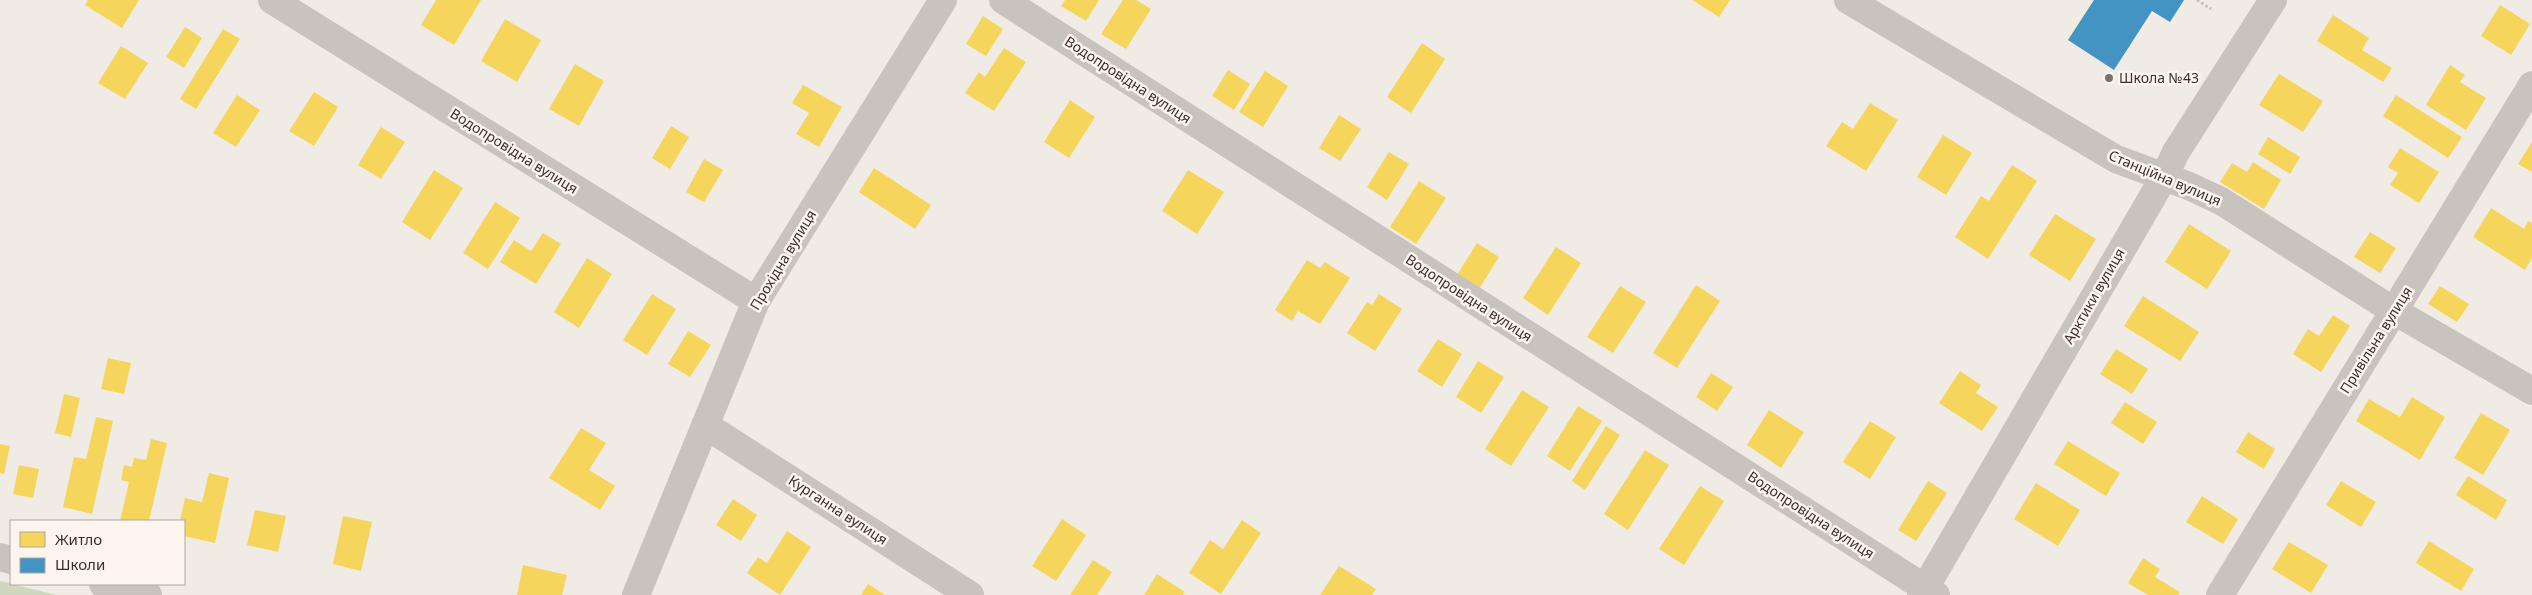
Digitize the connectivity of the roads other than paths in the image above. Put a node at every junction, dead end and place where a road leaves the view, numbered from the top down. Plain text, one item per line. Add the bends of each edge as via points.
1 (272, 0) edge
2 (943, 0) edge
3 (1003, 0) edge
4 (1848, 0) edge
5 (2272, 0) edge
6 (2532, 85) edge
7 (2164, 177) junction
8 (756, 302) junction
9 (2394, 311) junction
10 (2532, 391) edge
11 (705, 425) junction
12 (108, 585) edge
13 (1927, 593) edge
14 (148, 595) edge
15 (636, 595) edge
16 (970, 595) edge
17 (2220, 595) edge

1 - 8 street, Водопровідна вулиця
2 - 8 street, Прохідна вулиця
3 - 13 street, Водопровідна вулиця
4 - 7 street, Станційна вулиця via 2116,159
5 - 7 street, Арктики вулиця via 2176,152
6 - 9 street, Привільна вулиця
7 - 9 street, Станційна вулиця via 2221,200
7 - 13 street, Арктики вулиця
8 - 11 street, Прохідна вулиця
9 - 10 street, Станційна вулиця
9 - 17 street, Привільна вулиця
11 - 15 street, Прохідна вулиця
11 - 16 street, Курганна вулиця
12 - 14 street

